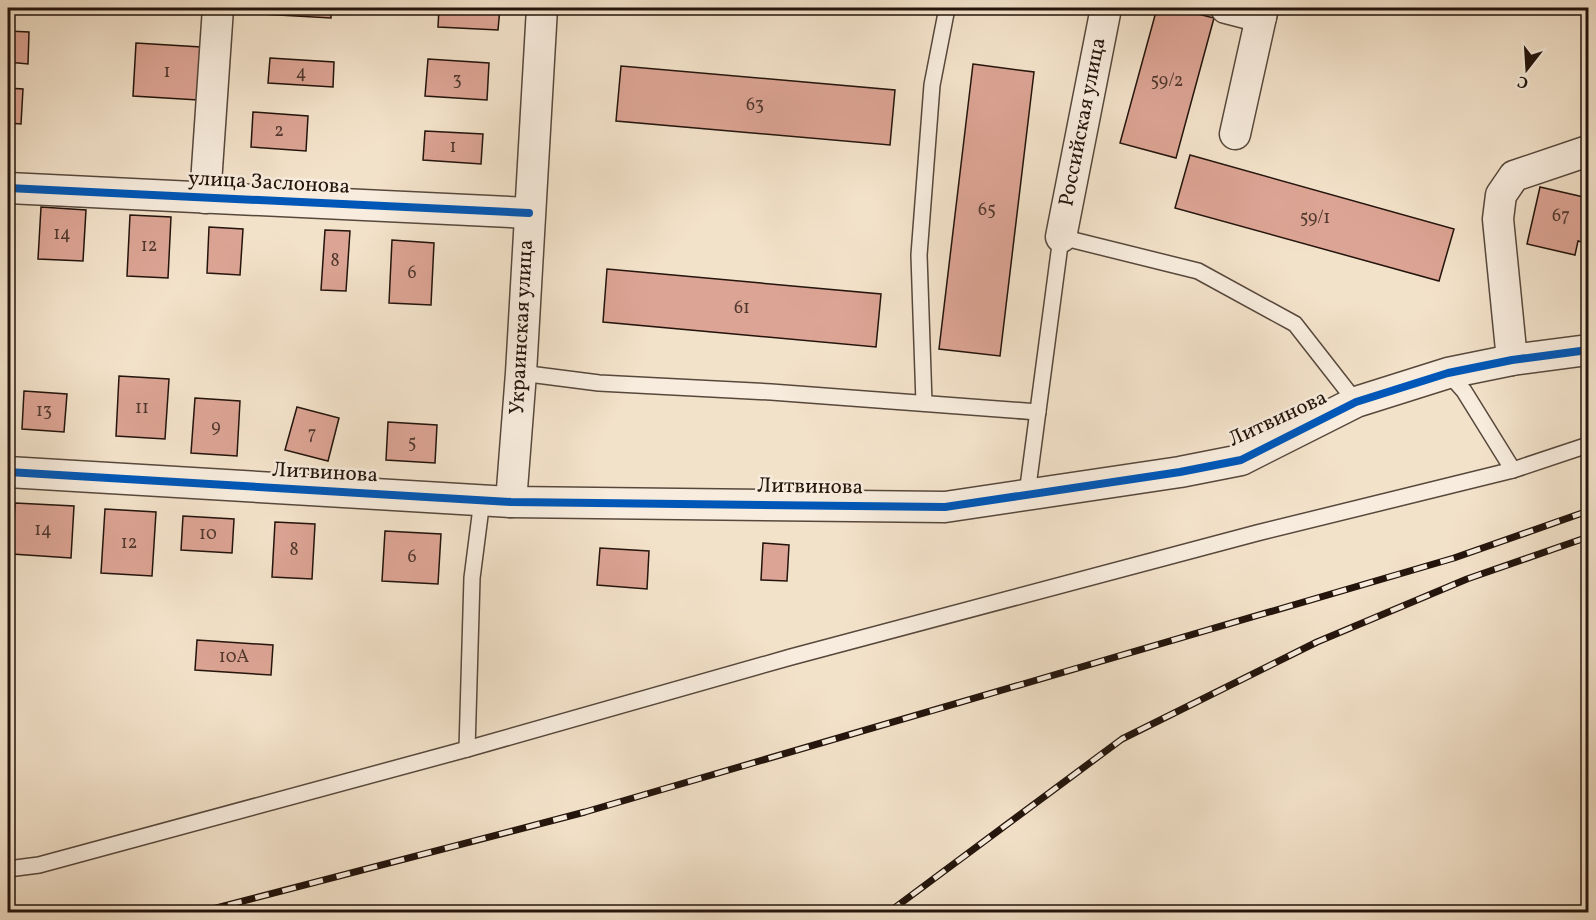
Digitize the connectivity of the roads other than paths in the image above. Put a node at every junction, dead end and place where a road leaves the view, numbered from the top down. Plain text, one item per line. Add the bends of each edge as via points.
1 (218, 8) edge
2 (542, 8) edge
3 (947, 8) edge
4 (1106, 8) edge
5 (1226, 8) edge
6 (1262, 12) edge
7 (1235, 134) dead end
8 (1588, 151) edge
9 (8, 188) edge
10 (205, 198) junction
11 (529, 213) junction
12 (1061, 237) junction
13 (1588, 350) edge
14 (1512, 360) junction
15 (521, 373) junction
16 (1448, 373) junction
17 (1356, 402) junction
18 (924, 403) junction
19 (1038, 412) junction
20 (1588, 445) edge
21 (1513, 470) junction
22 (8, 472) edge
23 (1027, 494) junction
24 (482, 500) junction
25 (511, 502) junction
26 (467, 749) junction
27 (8, 869) edge

1 - 10 street
2 - 11 street, Украинская улица
3 - 18 lane via 932,85 919,255
4 - 12 street, Российская улица
5 - 6 street
6 - 7 street
8 - 14 street via 1514,176 1501,195 1498,219
9 - 10 street, улица Заслонова
10 - 11 street, улица Заслонова
11 - 15 street, Украинская улица
12 - 17 lane via 1198,271 1295,324
12 - 19 lane
13 - 14 street, Литвинова
14 - 16 street, Литвинова
15 - 18 lane via 599,383
15 - 25 street, Украинская улица
16 - 17 street, Литвинова
16 - 21 lane via 1464,391
17 - 23 street, Литвинова via 1241,460
18 - 19 lane
19 - 23 lane
20 - 21 lane
21 - 26 lane via 1257,533 802,654
22 - 24 street, Литвинова
23 - 25 street, Литвинова via 945,507
24 - 25 street, Литвинова
24 - 26 lane via 472,578
26 - 27 lane via 39,865

